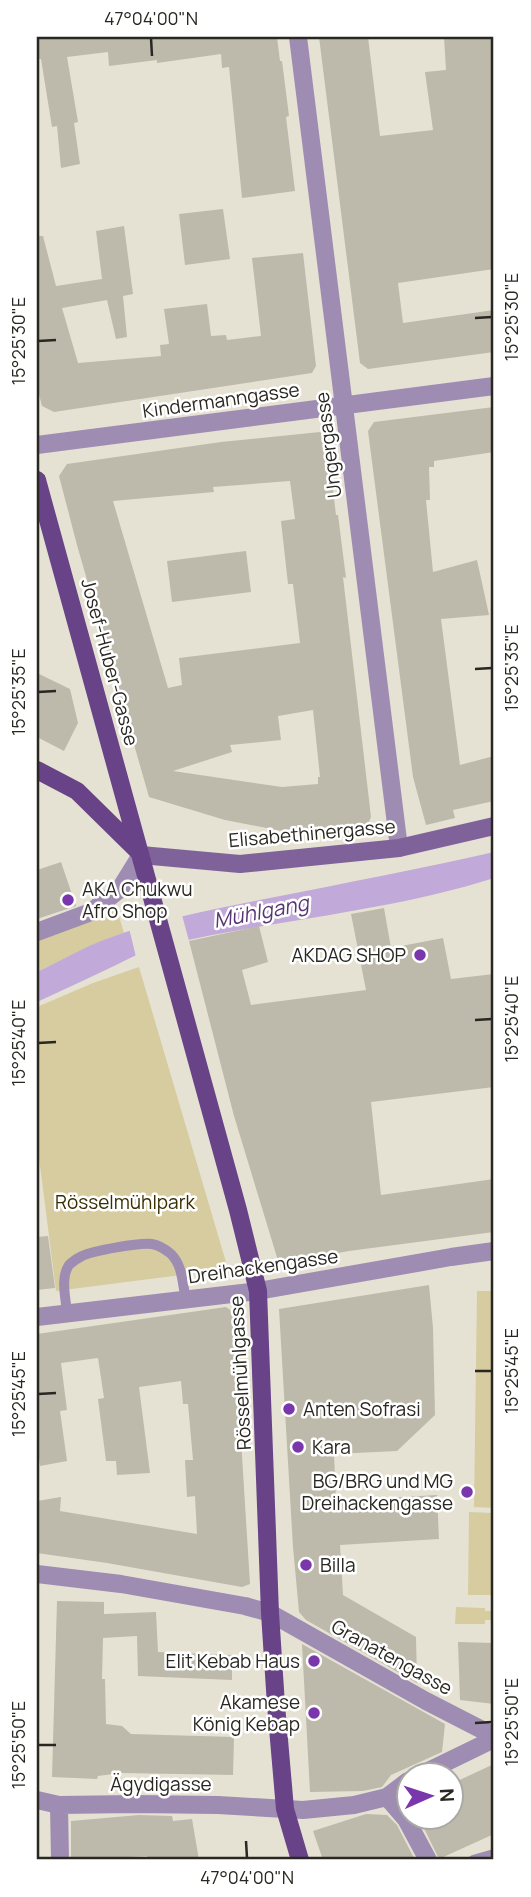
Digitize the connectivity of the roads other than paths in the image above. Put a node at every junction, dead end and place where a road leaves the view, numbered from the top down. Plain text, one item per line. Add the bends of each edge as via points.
1 (299, 37) edge
2 (494, 386) edge
3 (344, 404) junction
4 (37, 445) edge
5 (37, 481) edge
6 (37, 770) edge
7 (494, 826) edge
8 (399, 848) junction
9 (141, 855) junction
10 (37, 932) edge
11 (494, 1251) edge
12 (258, 1291) junction
13 (186, 1299) junction
14 (67, 1313) junction
15 (37, 1317) edge
16 (37, 1574) edge
17 (271, 1613) junction
18 (494, 1738) edge
19 (450, 1760) edge
20 (394, 1792) edge
21 (387, 1797) junction
22 (37, 1800) edge
23 (59, 1805) junction
24 (285, 1809) junction
25 (494, 1854) edge
26 (60, 1860) edge
27 (300, 1860) edge
28 (428, 1860) edge
29 (472, 1860) edge

1 - 3 street, Ungergasse
2 - 3 street, Kindermanngasse
3 - 4 street, Kindermanngasse
3 - 8 street, Ungergasse
5 - 9 main road, Josef-Huber-Gasse
6 - 9 main road via 77,791
7 - 8 main road, Elisabethinergasse
8 - 9 main road, Elisabethinergasse via 240,864
9 - 10 street via 120,889 91,912
9 - 12 main road, Rösselmühlgasse
11 - 12 street, Dreihackengasse
12 - 13 street, Dreihackengasse
12 - 17 main road, Rösselmühlgasse
13 - 14 street, Dreihackengasse
13 - 14 lane via 178,1264 161,1246 148,1243 90,1253 69,1265 64,1283
14 - 15 street, Dreihackengasse
16 - 17 street, Granatengasse via 121,1584
17 - 18 street, Granatengasse
17 - 24 main road, Rösselmühlgasse
18 - 19 street
20 - 21 street
21 - 24 street, Ägydigasse via 354,1805
21 - 28 street via 406,1819
22 - 23 street, Ägydigasse
23 - 24 street, Ägydigasse
23 - 26 street
24 - 27 main road, Rösselmühlgasse
25 - 29 lane

